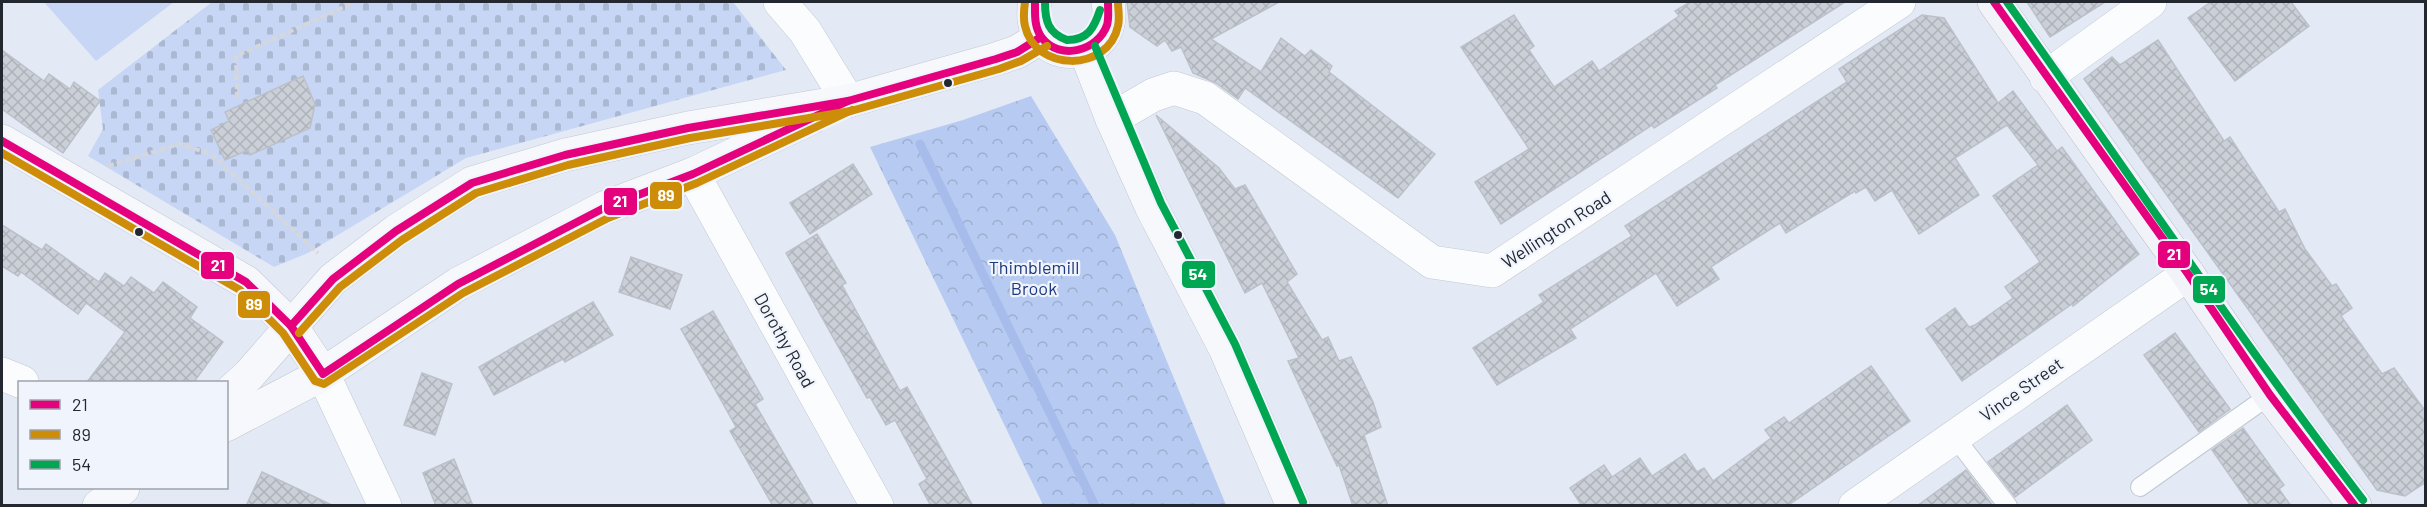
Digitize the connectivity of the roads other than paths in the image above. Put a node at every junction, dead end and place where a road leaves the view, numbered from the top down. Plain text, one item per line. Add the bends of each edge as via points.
1 (780, 2) edge
2 (1035, 2) edge
3 (1108, 2) edge
4 (1899, 2) edge
5 (1994, 2) edge
6 (2150, 2) edge
7 (1041, 37) junction
8 (1085, 50) junction
9 (2046, 77) junction
10 (848, 101) junction
11 (1112, 119) junction
12 (2, 141) edge
13 (693, 174) junction
14 (2188, 274) junction
15 (291, 326) junction
16 (2, 374) edge
17 (323, 374) junction
18 (20, 381) edge
19 (228, 394) edge
20 (2270, 395) junction
21 (228, 424) edge
22 (1953, 435) junction
23 (2140, 488) dead end
24 (122, 489) edge
25 (99, 506) edge
26 (385, 506) edge
27 (877, 506) edge
28 (1293, 506) edge
29 (1855, 506) edge
30 (2008, 506) edge
31 (2355, 506) edge

1 - 10 street via 805,31
2 - 7 street via 1034,20
3 - 8 street via 1108,25 1095,44
4 - 11 street, Wellington Road via 1492,271 1432,262 1205,98 1174,88 1153,95
5 - 9 main road
6 - 9 street
7 - 8 street via 1061,51
7 - 10 street via 1017,52
8 - 11 street
9 - 14 main road
10 - 13 street
10 - 15 street via 688,128 565,155 472,183 396,231 333,279
11 - 28 street via 1152,208 1225,348
12 - 15 street via 246,282
13 - 17 street via 604,208 458,284
13 - 27 street, Dorothy Road
14 - 20 main road
14 - 22 street, Vince Street
15 - 17 street
15 - 19 street
16 - 18 street
17 - 21 street
17 - 26 street
20 - 23 lane
20 - 31 main road
22 - 29 street, Vince Street
22 - 30 lane
24 - 25 street

